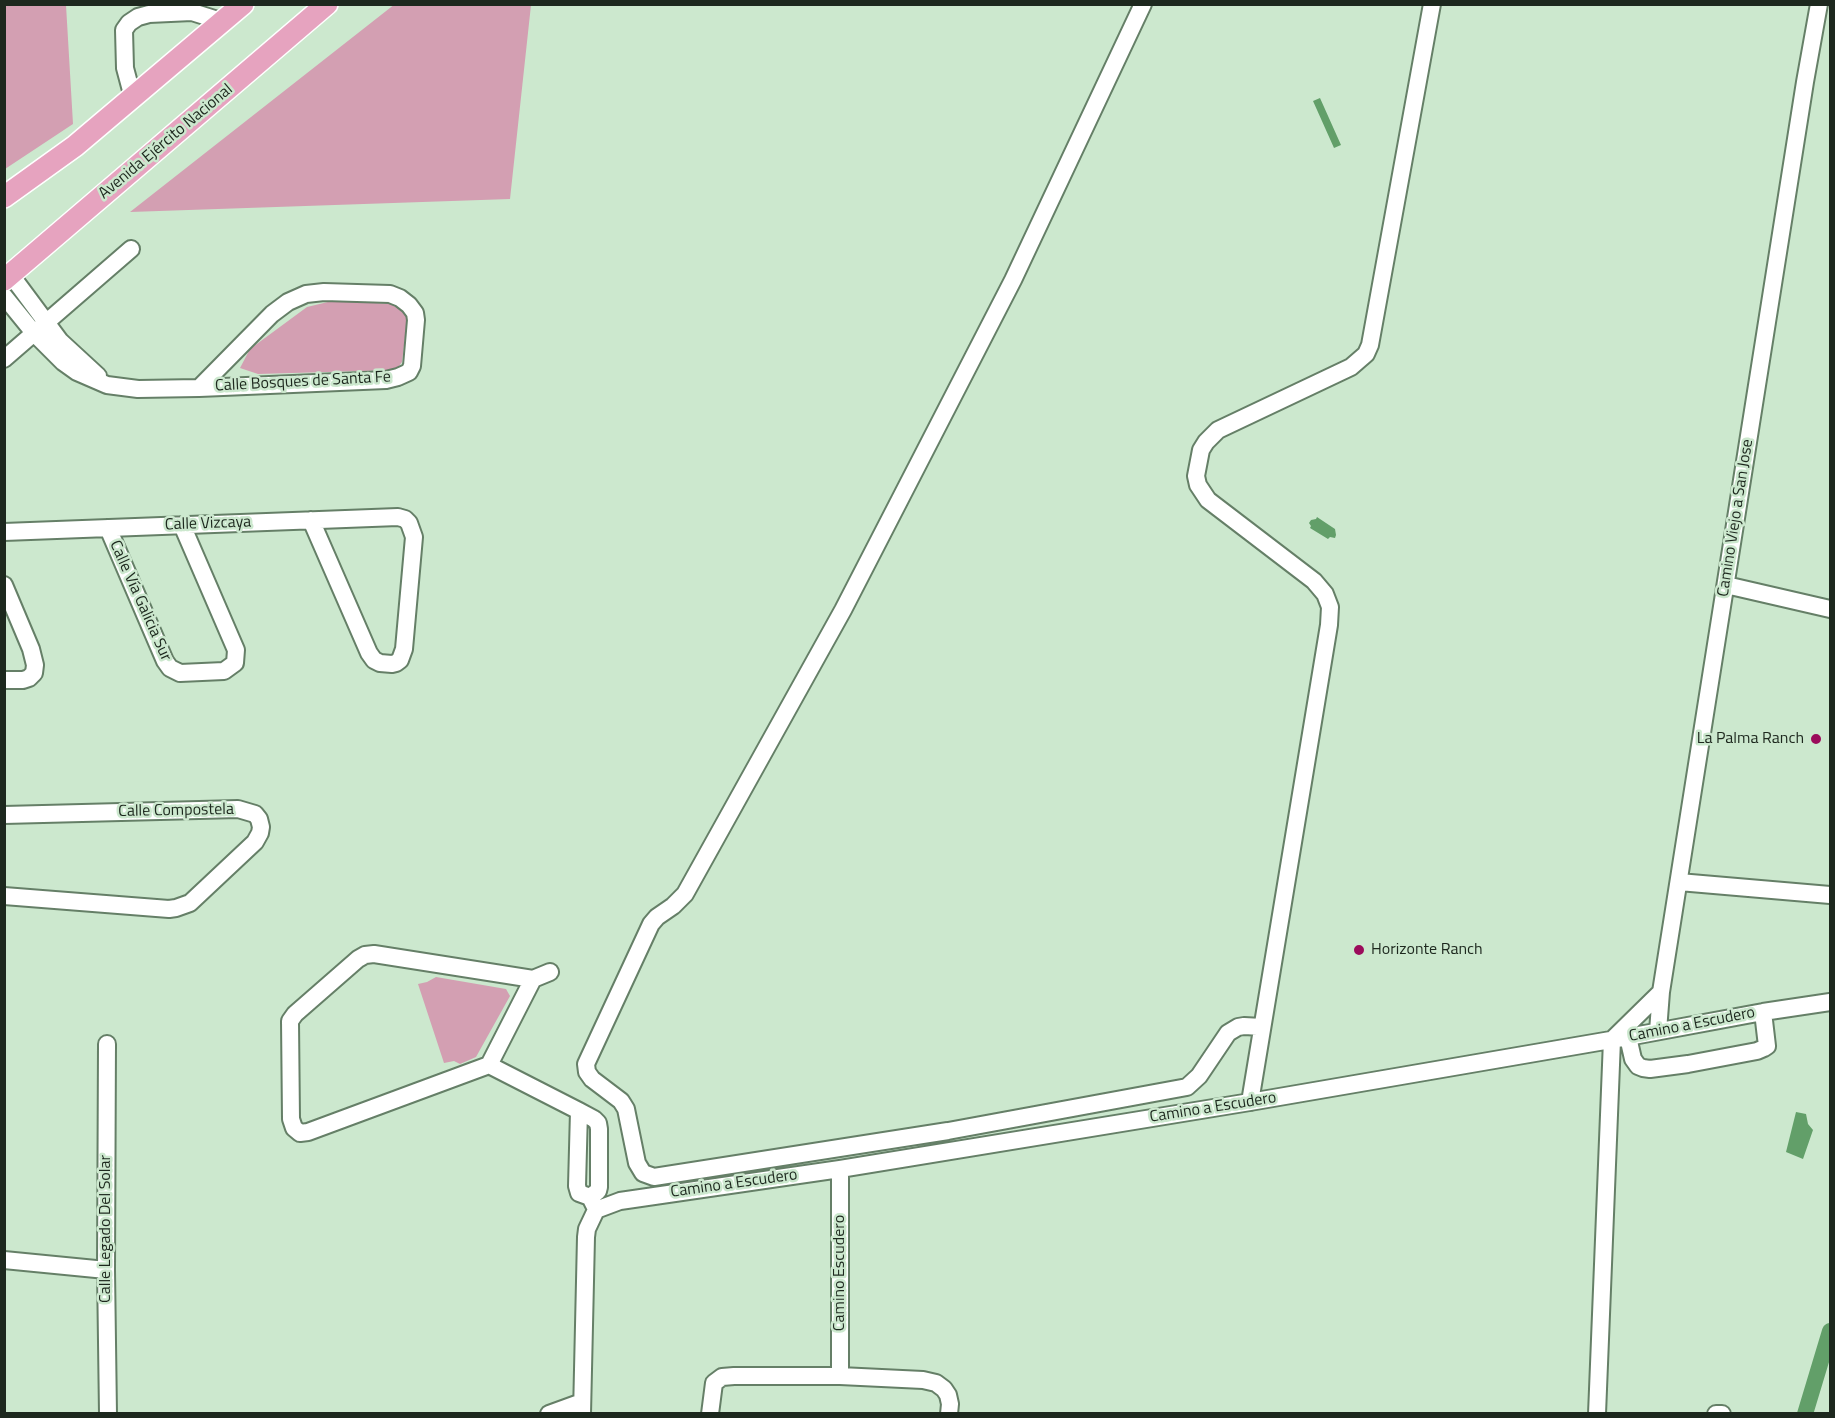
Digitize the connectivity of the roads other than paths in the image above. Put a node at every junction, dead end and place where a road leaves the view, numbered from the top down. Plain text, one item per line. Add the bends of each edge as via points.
1 (243, 4) edge
2 (327, 4) edge
3 (1143, 4) edge
4 (1432, 4) edge
5 (1819, 4) edge
6 (224, 22) junction
7 (134, 98) junction
8 (4, 197) edge
9 (131, 249) dead end
10 (8, 277) edge
11 (4, 296) edge
12 (40, 328) junction
13 (4, 359) edge
14 (199, 388) junction
15 (311, 520) junction
16 (182, 525) junction
17 (108, 528) junction
18 (4, 532) edge
19 (4, 585) edge
20 (1726, 585) junction
21 (1830, 609) edge
22 (4, 680) edge
23 (4, 815) edge
24 (1679, 882) junction
25 (1830, 895) edge
26 (4, 896) edge
27 (550, 972) dead end
28 (533, 979) junction
29 (1661, 992) junction
30 (1830, 1002) edge
31 (1763, 1012) junction
32 (1262, 1027) junction
33 (1659, 1031) junction
34 (1620, 1039) junction
35 (107, 1044) dead end
36 (489, 1065) junction
37 (1250, 1102) junction
38 (840, 1169) junction
39 (593, 1204) junction
40 (4, 1260) edge
41 (106, 1270) junction
42 (840, 1376) junction
43 (582, 1408) edge
44 (108, 1413) edge
45 (549, 1413) edge
46 (710, 1413) edge
47 (949, 1413) edge
48 (1597, 1413) edge
49 (1716, 1413) edge
50 (1722, 1413) edge

1 - 6 main road
2 - 10 main road, Avenida Ejército Nacional
3 - 32 street via 1013,280 843,610 685,894 651,924 586,1064 592,1079 626,1109 637,1163 643,1173 654,1177 948,1131 1187,1087 1228,1033 1238,1027
4 - 32 street via 1366,354 1351,368 1218,430 1201,450 1196,476 1208,500 1314,581 1330,607
5 - 20 street, Camino Viejo a San Jose
6 - 7 main road
6 - 7 street via 192,12 149,14 129,23 124,30 125,68
7 - 8 main road
9 - 12 street
10 - 12 street, Calle Bosques de Santa Fe
11 - 12 street, Calle Bosques de Santa Fe
12 - 13 street
12 - 14 street, Calle Bosques de Santa Fe via 60,341 107,385
14 - 14 street, Calle Bosques de Santa Fe via 386,380 404,375 412,366 415,313 400,297 390,294 306,294 272,314
15 - 15 street, Calle Vizcaya via 398,517 409,523 414,537 400,660 380,663 369,653
15 - 16 street, Calle Vizcaya
16 - 17 street, Calle Vizcaya
16 - 17 street, Calle Vía Galicia Sur via 236,650 235,663 224,671 174,672 165,661
17 - 18 street, Calle Vizcaya
19 - 22 street via 35,665 29,678
20 - 21 street
20 - 24 street, Camino Viejo a San Jose
23 - 26 street, Calle Compostela via 238,809 255,814 261,827 255,842 190,903 176,908
24 - 25 street
24 - 29 street, Camino Viejo a San Jose
27 - 28 street
28 - 36 street
28 - 36 street via 374,954 358,958 290,1021 291,1119 294,1128 308,1132
29 - 33 street, Camino Viejo a San Jose
29 - 34 street
30 - 31 street, Camino a Escudero
31 - 33 street, Camino a Escudero
31 - 34 street via 1767,1046 1757,1051 1650,1069 1633,1059
32 - 37 street
33 - 34 street, Camino a Escudero
34 - 37 street, Camino a Escudero
34 - 48 street
35 - 41 street, Calle Legado Del Solar
36 - 39 street via 579,1111 577,1186
37 - 38 street, Camino a Escudero
38 - 39 street, Camino a Escudero
38 - 42 street, Camino Escudero
39 - 43 street via 586,1237
40 - 41 street
41 - 44 street, Calle Legado Del Solar
42 - 46 street via 722,1377 714,1383
42 - 47 street via 936,1383 948,1395
43 - 45 street
49 - 50 street

